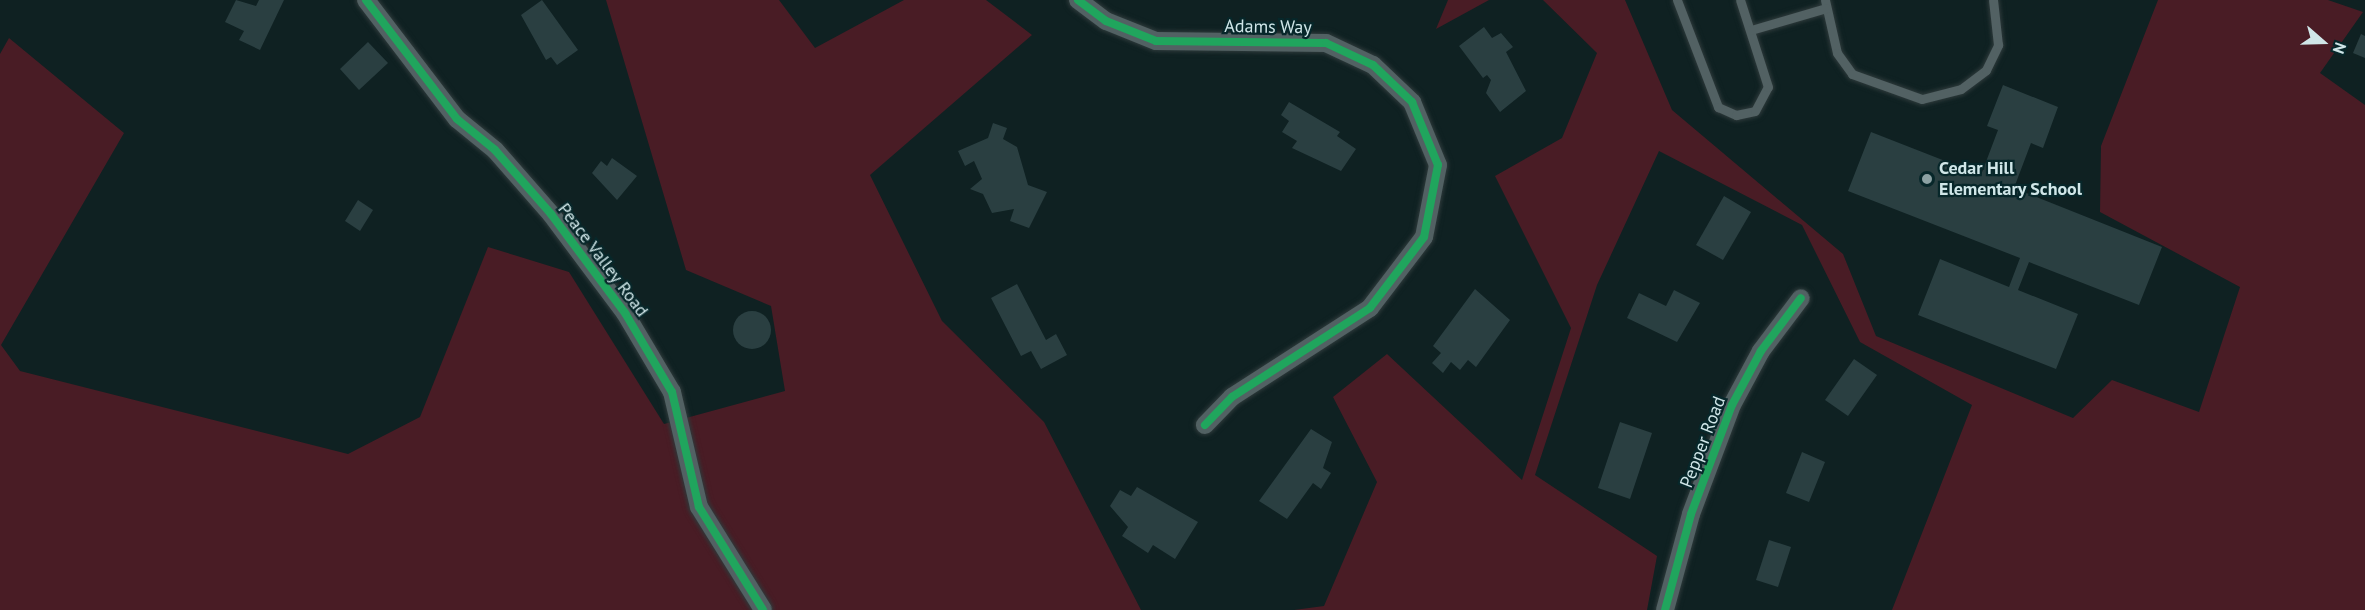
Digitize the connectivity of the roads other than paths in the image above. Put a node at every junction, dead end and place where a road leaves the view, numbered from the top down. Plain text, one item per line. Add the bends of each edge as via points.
1 (366, 0) edge
2 (1078, 0) edge
3 (1677, 0) edge
4 (1740, 0) edge
5 (1993, 0) edge
6 (1826, 4) edge
7 (1751, 30) junction
8 (1801, 298) dead end
9 (1205, 425) dead end
10 (763, 610) edge
11 (1665, 610) edge

1 - 10 street, Peace Valley Road via 457,119 509,166 625,313 672,392 699,507
2 - 9 street, Adams Way via 1106,21 1156,40 1326,43 1373,65 1412,102 1438,165 1424,237 1370,308 1232,397
3 - 7 lane via 1708,86 1725,113 1755,111 1768,87
4 - 7 lane
5 - 6 lane via 1998,45 1986,70 1961,89 1922,99 1852,74 1837,53
6 - 7 lane
8 - 11 street, Pepper Road via 1761,351 1732,405 1691,514

